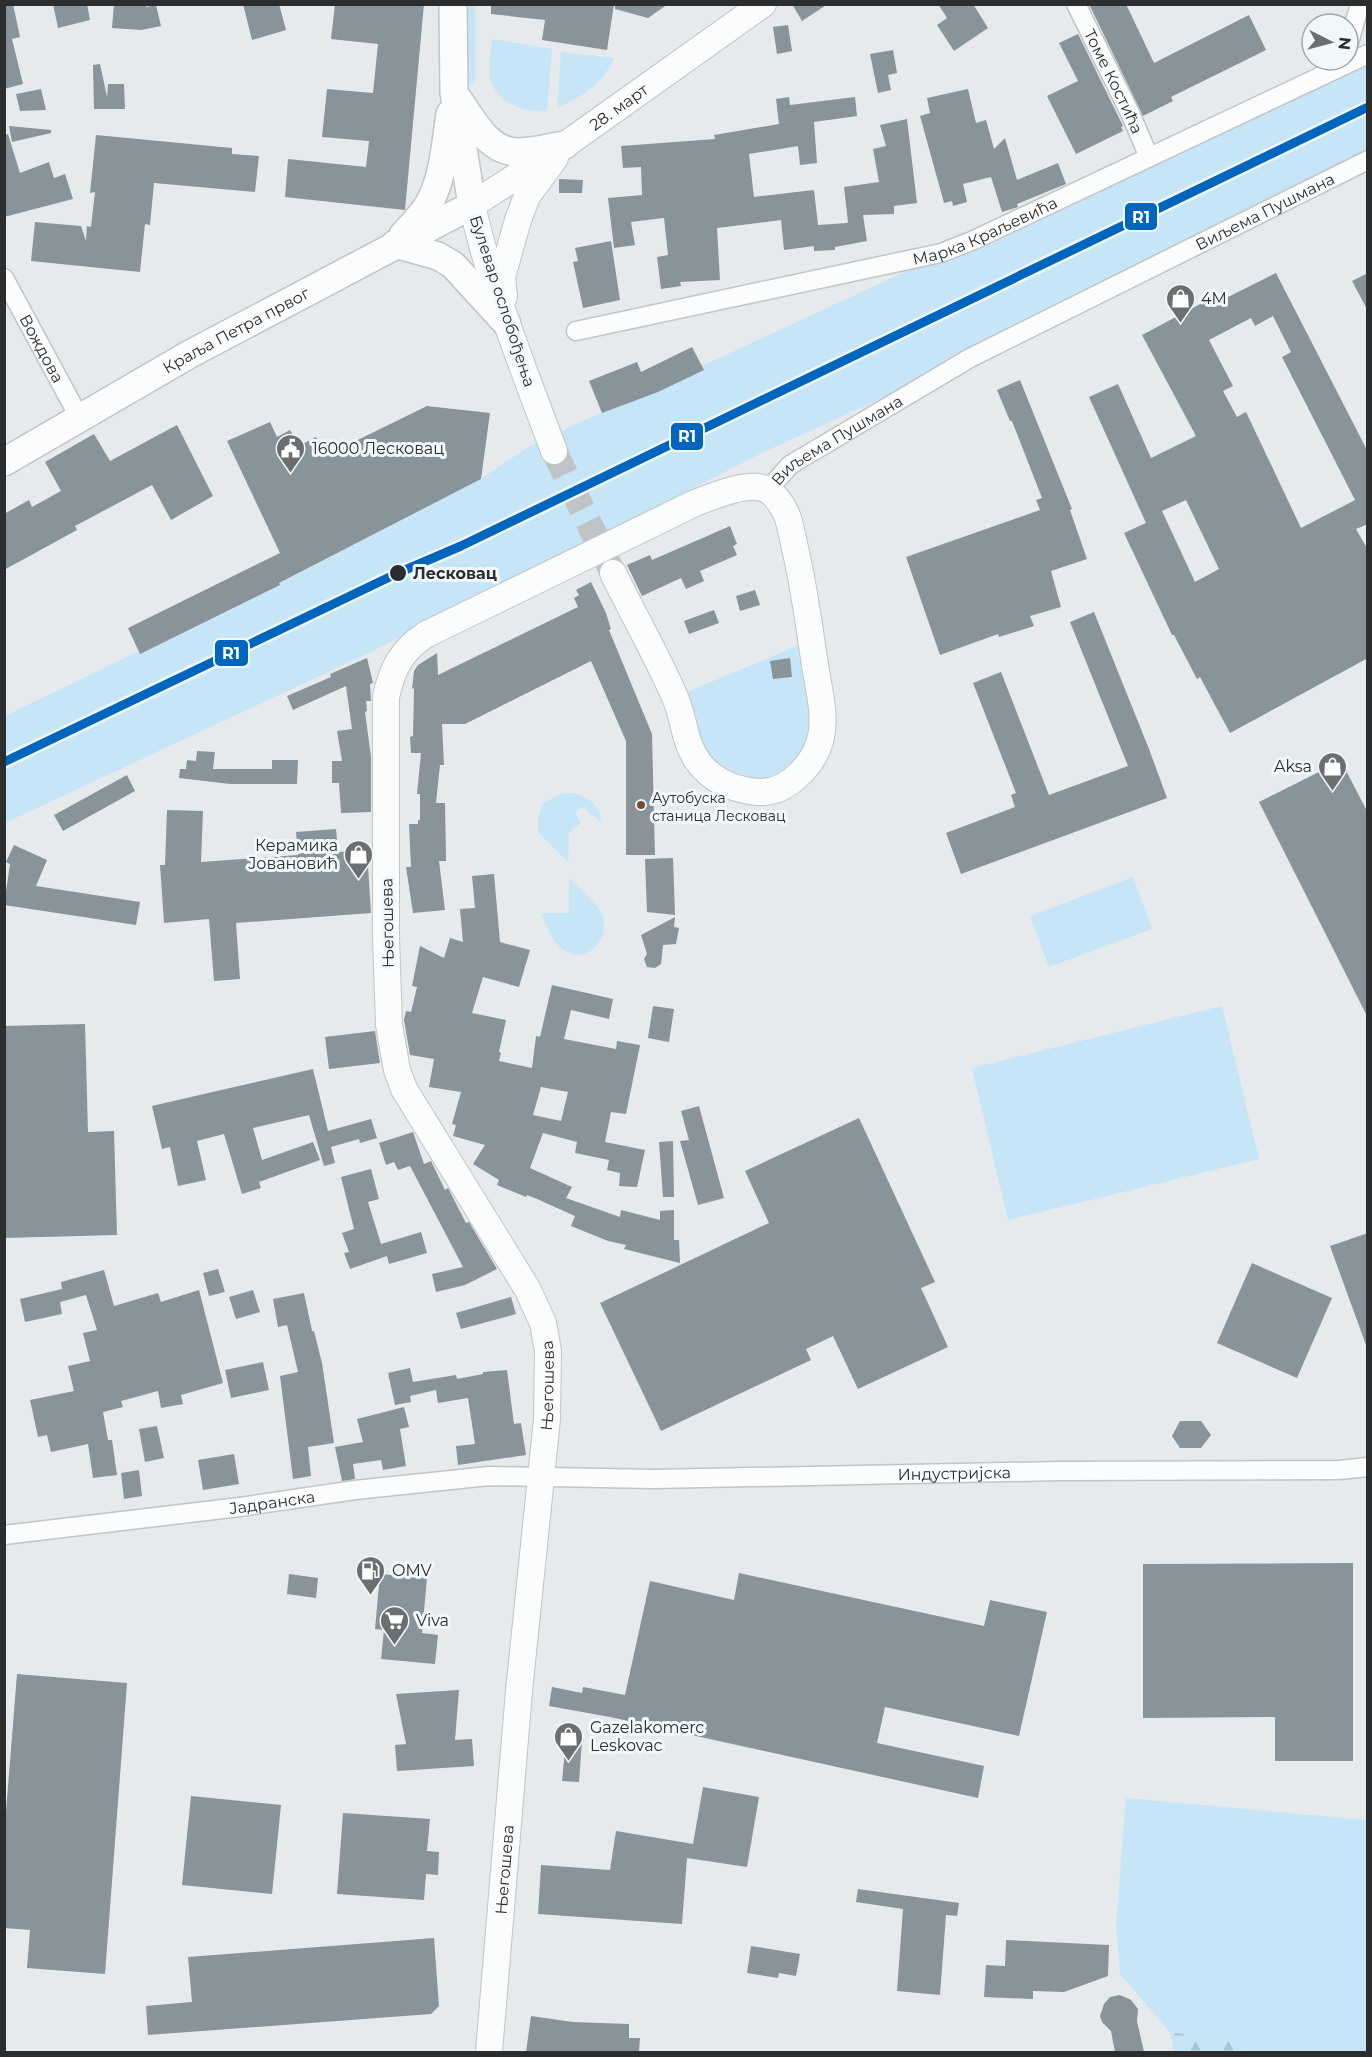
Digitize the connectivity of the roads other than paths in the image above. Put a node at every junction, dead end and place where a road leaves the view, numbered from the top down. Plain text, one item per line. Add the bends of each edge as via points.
1 (453, 4) edge
2 (763, 4) edge
3 (1076, 4) edge
4 (1321, 72) edge
5 (454, 93) junction
6 (565, 145) junction
7 (1149, 158) junction
8 (1368, 160) edge
9 (472, 205) junction
10 (395, 244) junction
11 (4, 278) edge
12 (507, 324) junction
13 (576, 331) dead end
14 (79, 417) junction
15 (554, 451) tunnel mouth
16 (4, 462) edge
17 (768, 490) junction
18 (613, 573) tunnel mouth
19 (1368, 1467) edge
20 (541, 1476) junction
21 (4, 1535) edge
22 (489, 2052) edge

1 - 5 main road, Булевар ослобођења
2 - 6 street, 28. март
3 - 7 street, Томе Костића
4 - 7 street, Марка Краљевића
5 - 6 main road via 477,128 497,146 518,152
5 - 9 main road, Булевар ослобођења
5 - 10 main road via 434,195
6 - 9 street, 28. март
6 - 12 street via 527,196 518,220 502,277
7 - 13 street, Марка Краљевића via 941,253
8 - 17 street, Виљема Пушмана via 970,358 790,465
9 - 10 main road, Краља Петра првог
9 - 12 street, Булевар ослобођења
10 - 12 main road via 438,256 453,265
10 - 14 main road, Краља Петра првог
11 - 14 street, Вождова
12 - 15 street, Булевар ослобођења
14 - 16 main road, Краља Петра првог
17 - 18 street, Виљема Пушмана via 786,513 800,567 822,734 815,755 778,790 743,791 718,781 700,764 688,746 675,697
17 - 20 street, Његошева via 726,492 695,503 425,635 403,653 393,669 386,697 386,937 392,1051 404,1089 523,1280 543,1323 549,1379
19 - 20 street, Индустријска via 654,1479
20 - 21 street, Јадранска via 489,1476 355,1490
20 - 22 street, Његошева

